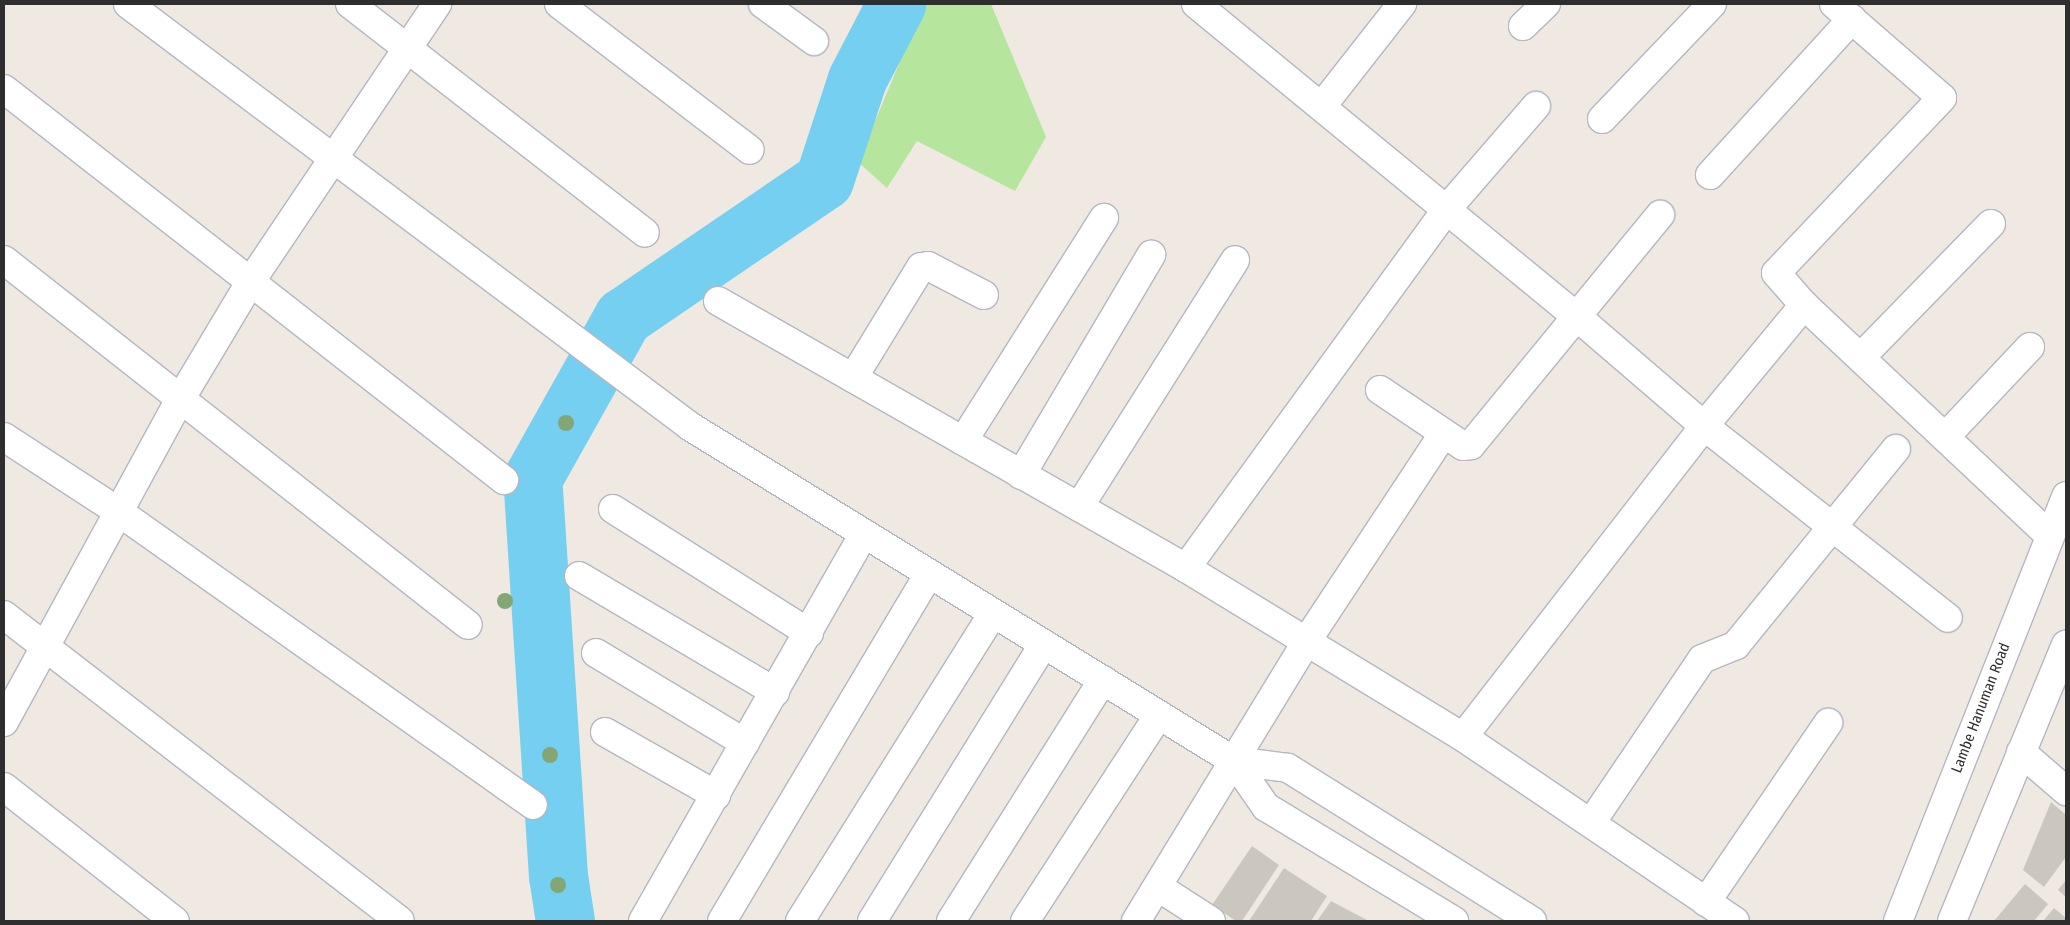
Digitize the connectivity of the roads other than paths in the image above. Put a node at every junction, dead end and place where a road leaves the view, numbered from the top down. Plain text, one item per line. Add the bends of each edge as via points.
1 (128, 4) edge
2 (350, 4) edge
3 (437, 4) edge
4 (559, 4) edge
5 (763, 4) edge
6 (1196, 4) edge
7 (1402, 4) edge
8 (1546, 4) edge
9 (1712, 4) edge
10 (1843, 11) edge
11 (1523, 26) dead end
12 (814, 41) dead end
13 (406, 47) junction
14 (4, 89) edge
15 (1322, 106) junction
16 (1536, 106) dead end
17 (1602, 119) dead end
18 (750, 150) dead end
19 (334, 160) junction
20 (1710, 174) dead end
21 (1445, 210) junction
22 (1660, 215) dead end
23 (1104, 218) dead end
24 (1991, 224) dead end
25 (645, 233) dead end
26 (1151, 256) dead end
27 (4, 260) edge
28 (1235, 260) dead end
29 (251, 281) junction
30 (984, 294) dead end
31 (718, 301) dead end
32 (1804, 305) junction
33 (1575, 315) junction
34 (2030, 347) dead end
35 (1861, 357) junction
36 (853, 378) junction
37 (1380, 390) dead end
38 (180, 398) junction
39 (1704, 426) junction
40 (1444, 433) junction
41 (1947, 435) junction
42 (4, 437) edge
43 (963, 441) junction
44 (1896, 449) dead end
45 (1021, 475) junction
46 (504, 480) dead end
47 (2066, 496) edge
48 (1079, 508) junction
49 (613, 509) dead end
50 (119, 512) junction
51 (1832, 526) junction
52 (864, 534) junction
53 (2049, 535) junction
54 (1186, 568) junction
55 (929, 574) junction
56 (579, 576) dead end
57 (993, 613) junction
58 (4, 616) edge
59 (1948, 618) dead end
60 (468, 625) dead end
61 (809, 633) junction
62 (1306, 642) junction
63 (1044, 644) junction
64 (45, 649) junction
65 (2065, 650) edge
66 (596, 653) dead end
67 (1103, 680) junction
68 (775, 692) junction
69 (1159, 715) junction
70 (4, 722) edge
71 (1828, 722) dead end
72 (605, 732) dead end
73 (1463, 737) junction
74 (745, 743) junction
75 (2021, 752) junction
76 (1234, 761) junction
77 (4, 787) edge
78 (2066, 791) edge
79 (716, 795) junction
80 (534, 805) dead end
81 (1591, 823) junction
82 (1158, 888) junction
83 (1706, 902) junction
84 (175, 921) edge
85 (400, 921) edge
86 (643, 921) edge
87 (722, 921) edge
88 (800, 921) edge
89 (872, 921) edge
90 (951, 921) edge
91 (1025, 921) edge
92 (1136, 921) edge
93 (1211, 921) edge
94 (1454, 921) edge
95 (1532, 921) edge
96 (1735, 921) edge
97 (1898, 921) edge
98 (1952, 921) edge

1 - 19 street
2 - 13 street
3 - 13 street
4 - 18 street
5 - 12 street
6 - 15 street
7 - 15 street
8 - 11 street
9 - 17 street
10 - 20 street
10 - 32 street via 1942,98 1776,273
13 - 19 street
13 - 25 street
14 - 29 street
15 - 21 street
16 - 21 street
19 - 29 street
19 - 52 street via 691,427
21 - 33 street
21 - 54 street
22 - 33 street
23 - 43 street
24 - 35 street
26 - 45 street
27 - 38 street
28 - 48 street
29 - 38 street
29 - 46 street
30 - 36 street via 928,266 922,267
31 - 36 street
32 - 35 street
32 - 39 street
33 - 39 street
33 - 40 street via 1471,445 1463,446
34 - 41 street
35 - 41 street
36 - 43 street
37 - 40 street
38 - 50 street
38 - 60 street
39 - 51 street
39 - 73 street
40 - 62 street
41 - 53 street
42 - 50 street
43 - 45 street
44 - 51 street
45 - 48 street
47 - 53 street, Lambe Hanuman Road
48 - 54 street
49 - 61 street
50 - 64 street
50 - 80 street
51 - 59 street
51 - 81 street via 1736,646 1702,659
52 - 55 street
52 - 61 street
53 - 97 street, Lambe Hanuman Road
54 - 62 street
55 - 57 street
55 - 87 street
56 - 68 street
57 - 63 street
57 - 88 street
58 - 64 street
61 - 68 street
62 - 73 street
62 - 76 street
63 - 67 street
63 - 89 street
64 - 70 street
64 - 85 street
65 - 75 street
66 - 74 street
67 - 69 street
67 - 90 street
68 - 74 street
69 - 76 street
69 - 91 street
71 - 83 street
72 - 79 street
73 - 81 street
74 - 79 street
75 - 78 street
75 - 98 street
76 - 82 street
76 - 94 street via 1266,807
76 - 95 street via 1288,768
77 - 84 street
79 - 86 street
81 - 83 street
82 - 92 street
82 - 93 street
83 - 96 street

